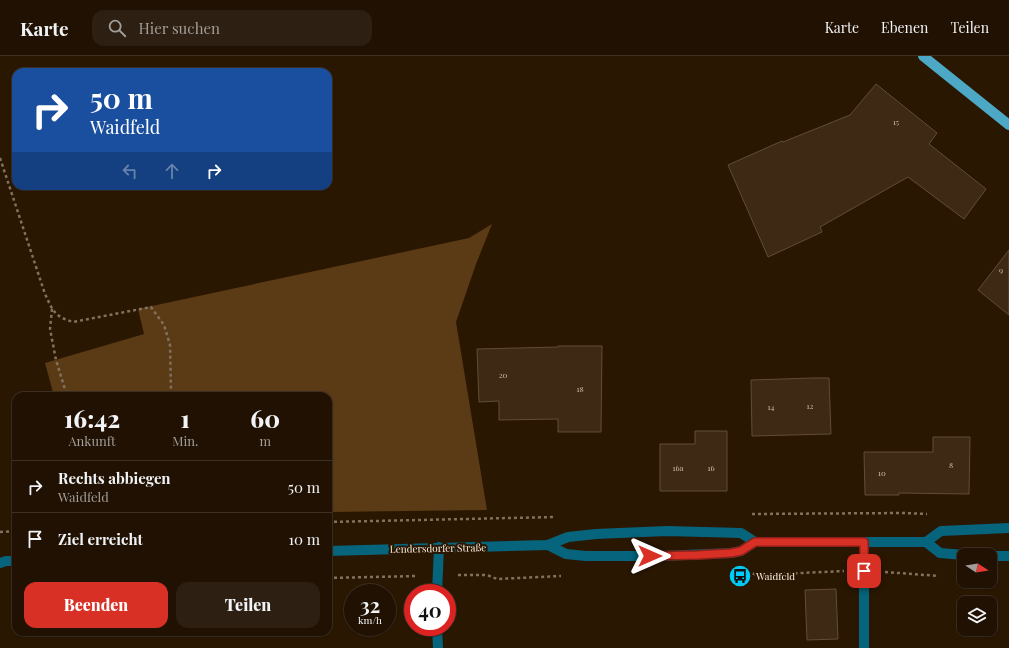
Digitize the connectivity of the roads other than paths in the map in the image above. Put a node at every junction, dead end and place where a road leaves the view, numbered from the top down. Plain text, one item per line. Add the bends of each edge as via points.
1 (923, 56) edge
2 (1009, 125) edge
3 (1009, 528) edge
4 (755, 542) junction
5 (864, 542) junction
6 (926, 542) junction
7 (548, 545) junction
8 (439, 547) junction
9 (332, 551) edge
10 (957, 554) edge
11 (997, 556) edge
12 (1009, 556) edge
13 (12, 561) edge
14 (0, 563) edge
15 (437, 584) edge
16 (437, 636) edge
17 (438, 648) edge
18 (864, 648) edge

1 - 2 main road
3 - 6 street via 941,531
4 - 5 street, Lendersdorfer Straße
4 - 7 street, Lendersdorfer Straße via 741,533 667,531 568,537
4 - 7 street, Lendersdorfer Straße via 741,551 731,553 618,557 566,554
5 - 6 street, Lendersdorfer Straße
5 - 18 street
6 - 10 street via 940,552
7 - 8 street, Lendersdorfer Straße
8 - 9 street, Lendersdorfer Straße
8 - 15 street
11 - 12 street
13 - 14 street
16 - 17 street

